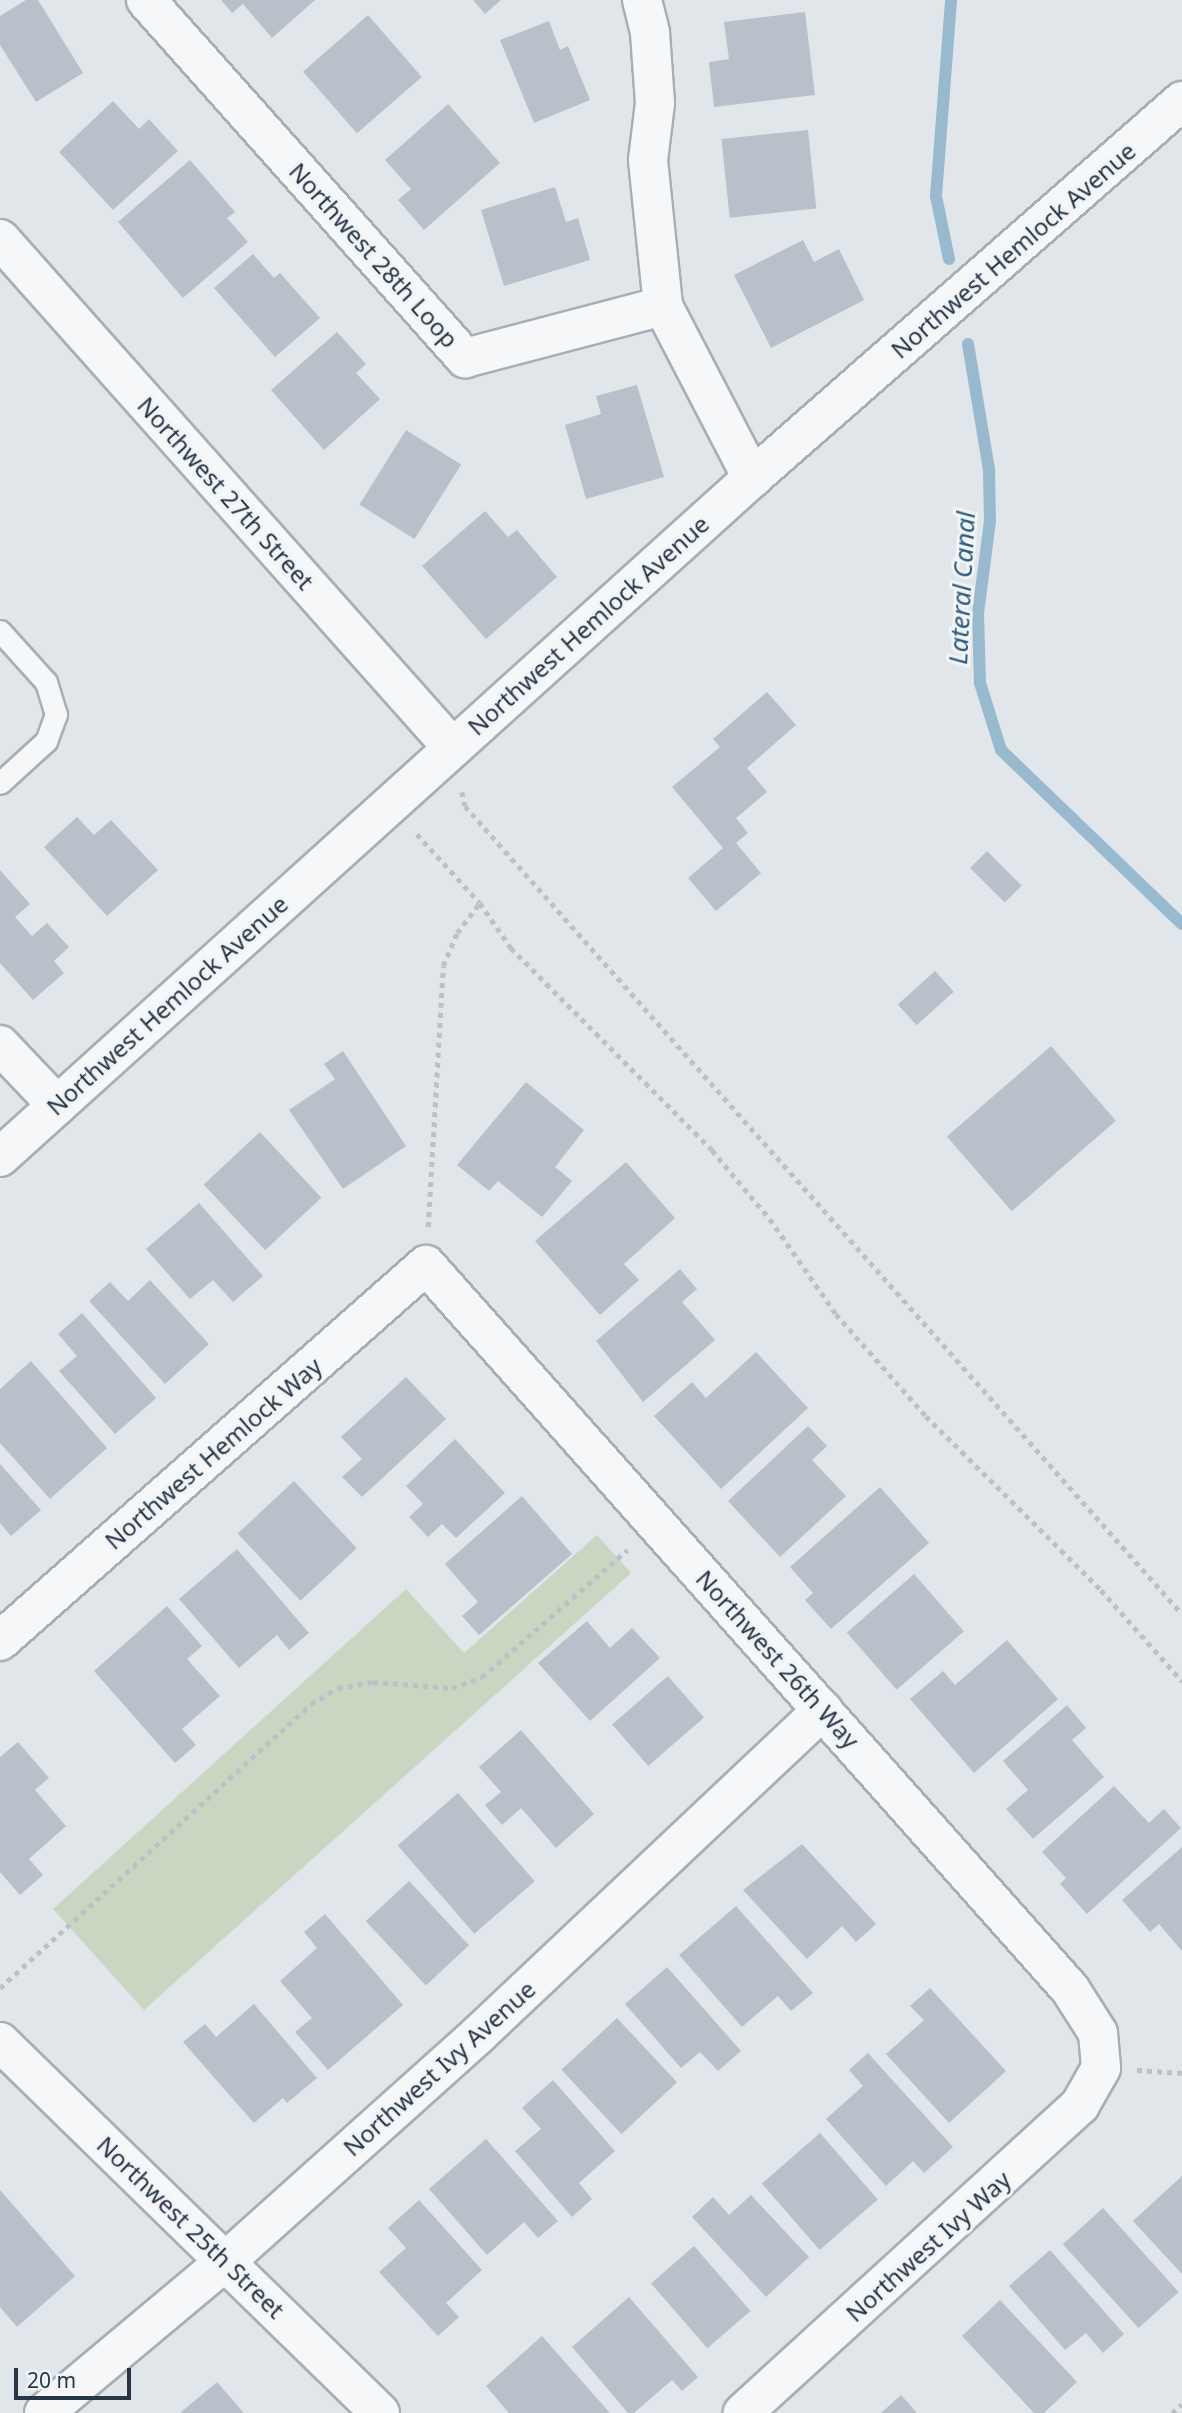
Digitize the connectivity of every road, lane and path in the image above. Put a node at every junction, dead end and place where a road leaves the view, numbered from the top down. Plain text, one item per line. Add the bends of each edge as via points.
1 (146, 0) edge
2 (642, 0) edge
3 (1182, 101) edge
4 (0, 239) edge
5 (663, 306) junction
6 (752, 478) junction
7 (0, 631) edge
8 (452, 747) junction
9 (0, 783) edge
10 (389, 803) junction
11 (480, 903) junction
12 (0, 1045) edge
13 (57, 1105) junction
14 (0, 1157) edge
15 (426, 1265) junction
16 (656, 1523) junction
17 (1182, 1614) edge
18 (0, 1641) edge
19 (1182, 1681) edge
20 (823, 1710) junction
21 (0, 1987) edge
22 (0, 2042) edge
23 (1101, 2068) joint
24 (226, 2261) junction
25 (1182, 2404) edge
26 (44, 2413) edge
27 (380, 2413) edge
28 (743, 2413) edge
29 (1172, 2413) edge

1 - 5 street, Northwest 28th Loop via 465,358
2 - 5 street via 655,103 648,160
3 - 6 street, Northwest Hemlock Avenue
4 - 8 street, Northwest 27th Street
5 - 6 street
6 - 8 street, Northwest Hemlock Avenue
7 - 9 lane via 46,682 56,714 46,741
8 - 10 street, Northwest Hemlock Avenue
8 - 17 path via 465,806
10 - 11 path
10 - 13 street, Northwest Hemlock Avenue
11 - 15 path via 457,933 443,966
11 - 19 path via 538,977 712,1150 771,1219 836,1314 926,1416 1101,1590
12 - 13 street
13 - 14 street, Northwest Hemlock Avenue
15 - 16 street, Northwest 26th Way
15 - 18 street, Northwest Hemlock Way
16 - 20 street, Northwest 26th Way
16 - 21 path via 482,1677 452,1688 361,1684 338,1688 311,1704
20 - 23 street, Northwest 26th Way via 1070,1989 1098,2033
20 - 24 street, Northwest Ivy Avenue via 480,2034
22 - 24 street, Northwest 25th Street
23 - 28 street, Northwest Ivy Way via 1080,2105 1051,2135
24 - 26 street, Northwest Ivy Avenue
24 - 27 street, Northwest 25th Street
25 - 29 path

